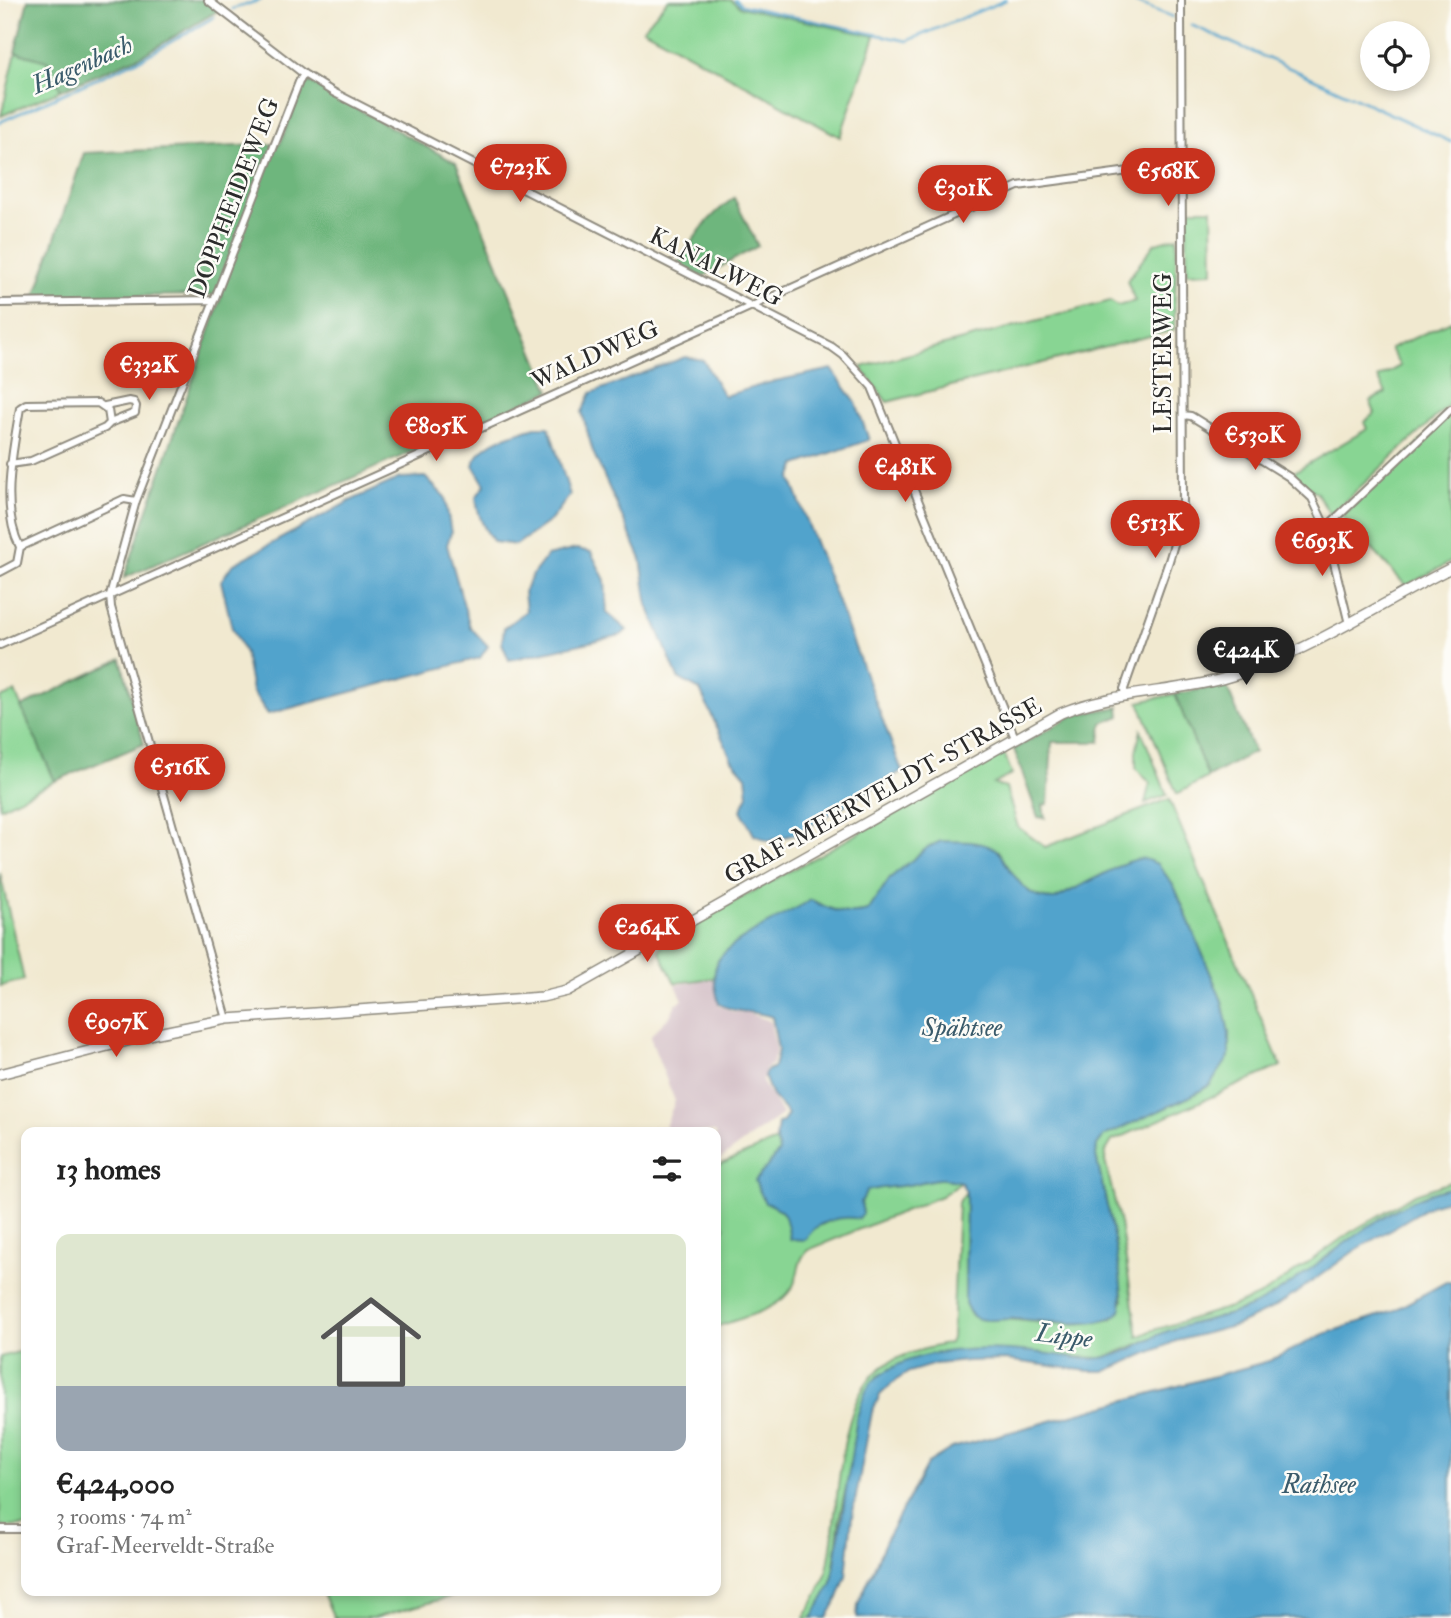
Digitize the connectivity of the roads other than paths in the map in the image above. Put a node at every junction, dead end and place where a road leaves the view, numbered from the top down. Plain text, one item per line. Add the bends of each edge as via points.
1 (208, 0) edge
2 (1181, 0) edge
3 (304, 74) junction
4 (1181, 164) junction
5 (214, 300) junction
6 (0, 303) edge
7 (751, 306) junction
8 (105, 406) junction
9 (1451, 409) edge
10 (1183, 415) junction
11 (110, 423) junction
12 (10, 464) junction
13 (136, 501) junction
14 (1325, 526) junction
15 (20, 547) junction
16 (1451, 568) edge
17 (0, 572) edge
18 (110, 595) junction
19 (1349, 624) junction
20 (0, 645) edge
21 (1125, 697) junction
22 (1015, 738) junction
23 (227, 1018) junction
24 (0, 1074) edge
25 (0, 1529) edge
26 (21, 1529) edge

1 - 3 street, KANALWEG
2 - 4 street, LESTERWEG
3 - 5 street, DOPPHEIDEWEG
3 - 7 street, KANALWEG via 371,114
4 - 7 street, WALDWEG via 1018,186
4 - 10 street, LESTERWEG
5 - 6 street
5 - 13 street, DOPPHEIDEWEG
7 - 18 street, WALDWEG
7 - 22 street, KANALWEG via 832,347 872,387
8 - 11 street
8 - 11 street via 129,401 136,407 135,413
8 - 12 street via 26,404 20,408
9 - 14 street
10 - 14 street via 1191,415 1295,481 1312,498
10 - 21 street, LESTERWEG via 1183,514
11 - 12 street via 31,461
12 - 15 street via 5,505
13 - 15 street via 124,499
13 - 18 street, DOPPHEIDEWEG
14 - 19 street
15 - 17 street via 17,563
16 - 19 main road, GRAF-MEERVELDT-STRASSE
18 - 20 street, WALDWEG
18 - 23 street, DOPPHEIDEWEG
19 - 21 main road, GRAF-MEERVELDT-STRASSE via 1242,672
21 - 22 main road, GRAF-MEERVELDT-STRASSE via 1071,709
22 - 23 main road, GRAF-MEERVELDT-STRASSE via 567,991 542,997
23 - 24 main road, GRAF-MEERVELDT-STRASSE
25 - 26 street

